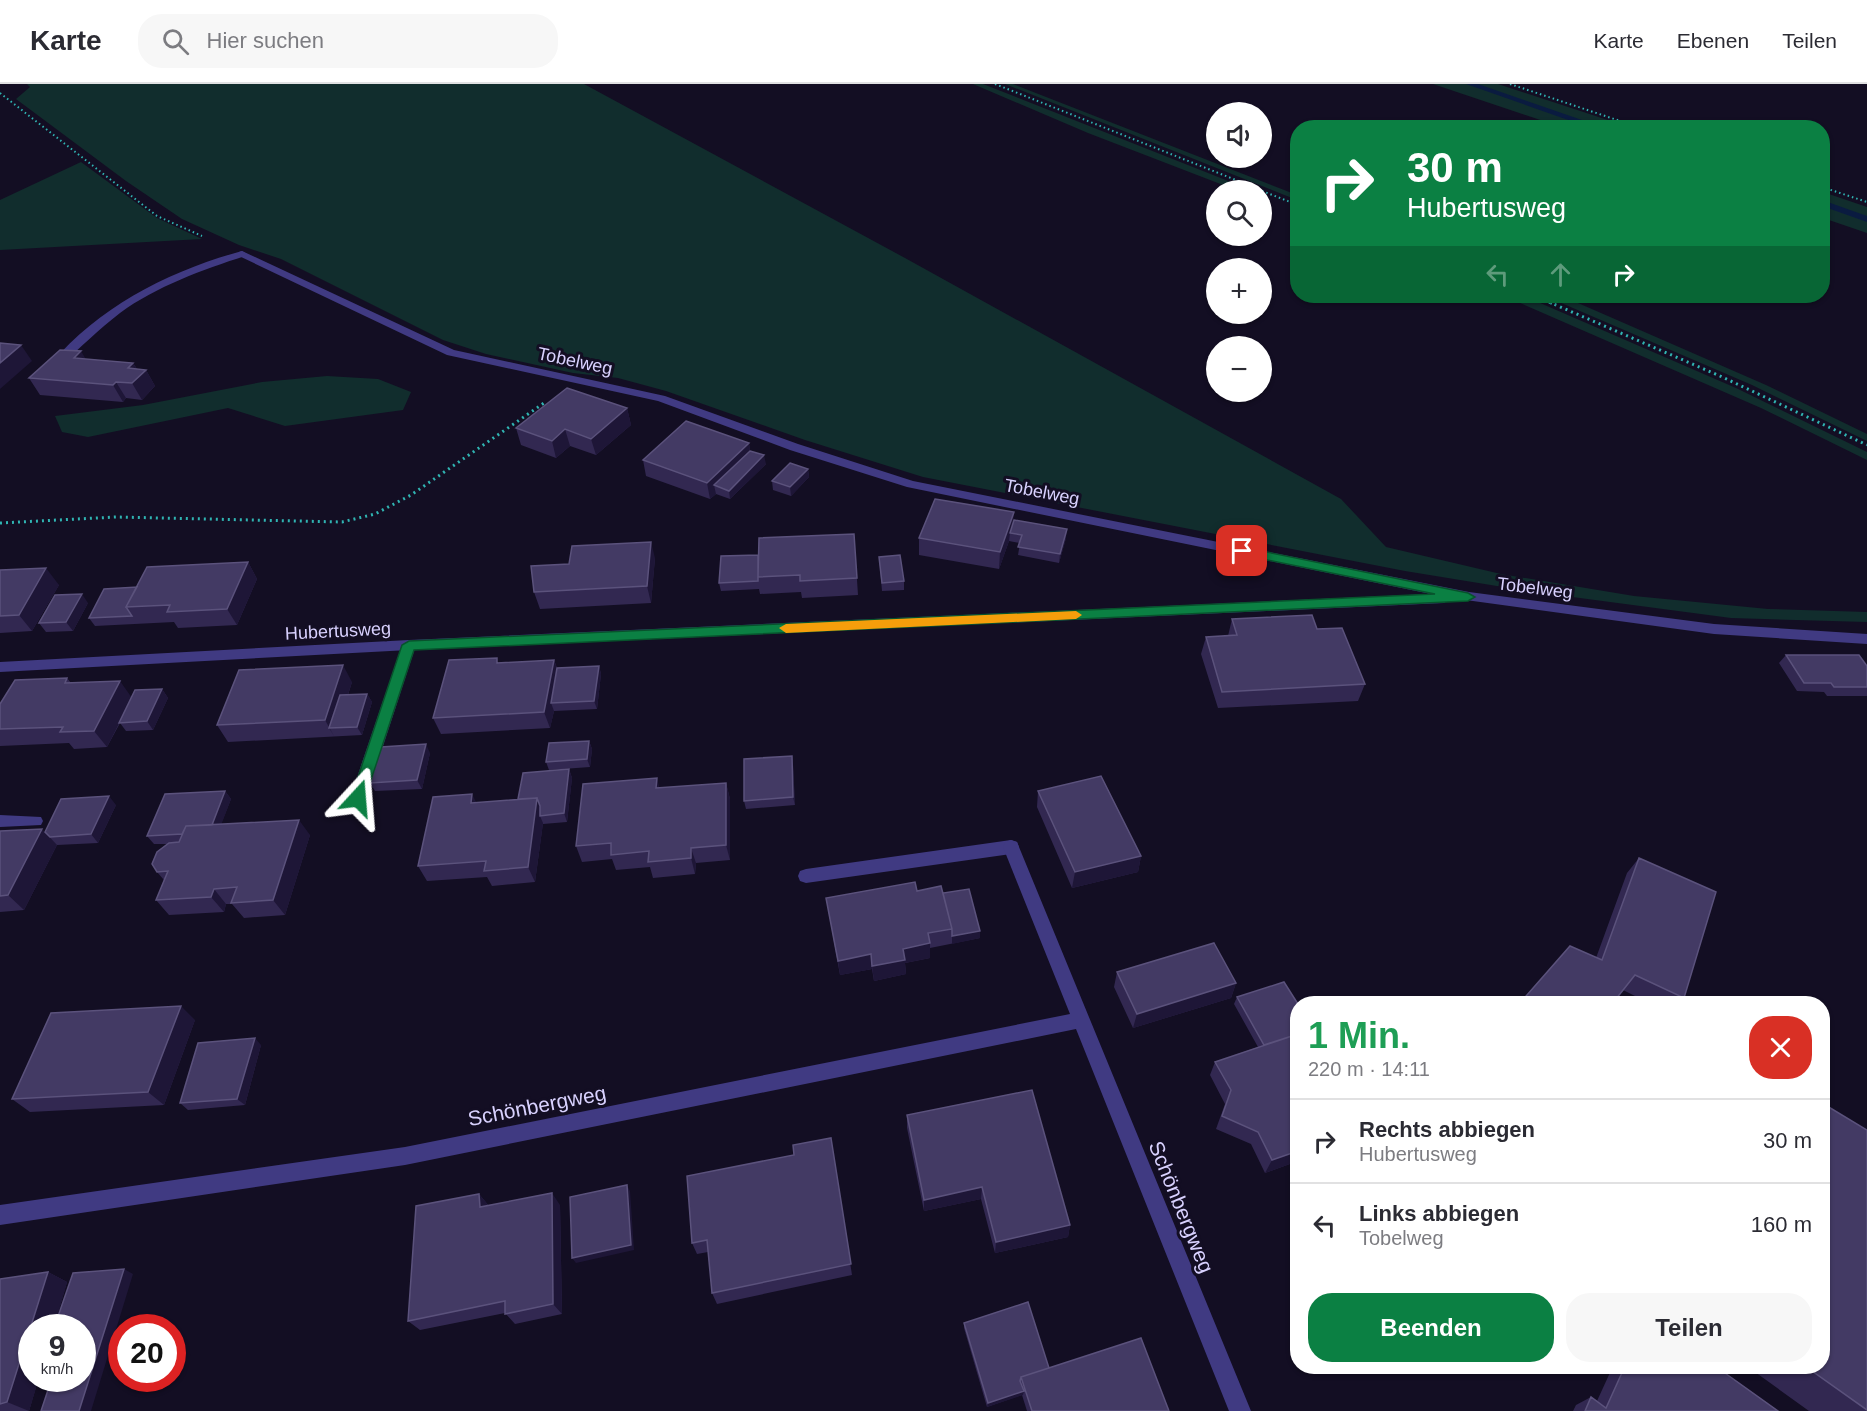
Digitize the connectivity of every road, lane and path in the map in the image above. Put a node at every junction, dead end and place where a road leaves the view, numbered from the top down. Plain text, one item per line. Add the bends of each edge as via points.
1 (995, 84) edge
2 (1510, 84) edge
3 (0, 93) edge
4 (1617, 120) edge
5 (1234, 180) edge
6 (1830, 190) edge
7 (1272, 195) edge
8 (1290, 202) edge
9 (1867, 202) edge
10 (242, 254) junction
11 (1550, 303) edge
12 (57, 363) edge
13 (576, 380) junction
14 (1867, 445) edge
15 (0, 523) edge
16 (1468, 597) junction
17 (1867, 639) edge
18 (409, 645) junction
19 (0, 667) edge
20 (358, 798) dead end
21 (0, 821) edge
22 (35, 821) dead end
23 (806, 876) dead end
24 (1080, 1020) junction
25 (0, 1215) edge
26 (1240, 1411) edge

1 - 5 path
2 - 4 path
3 - 10 path via 157,216
6 - 9 path
7 - 8 path
10 - 12 street via 209,264 117,310
10 - 13 street, Tobelweg via 451,353
11 - 14 path
13 - 15 path via 411,495 375,514 342,522 116,517
13 - 16 street, Tobelweg via 661,398 794,447 911,484
16 - 17 street, Tobelweg via 1714,629
16 - 18 street, Hubertusweg
18 - 19 street, Hubertusweg
18 - 20 street
21 - 22 street
23 - 24 street, Schönbergweg via 1011,847
24 - 25 street, Schönbergweg via 405,1156
24 - 26 street, Schönbergweg

